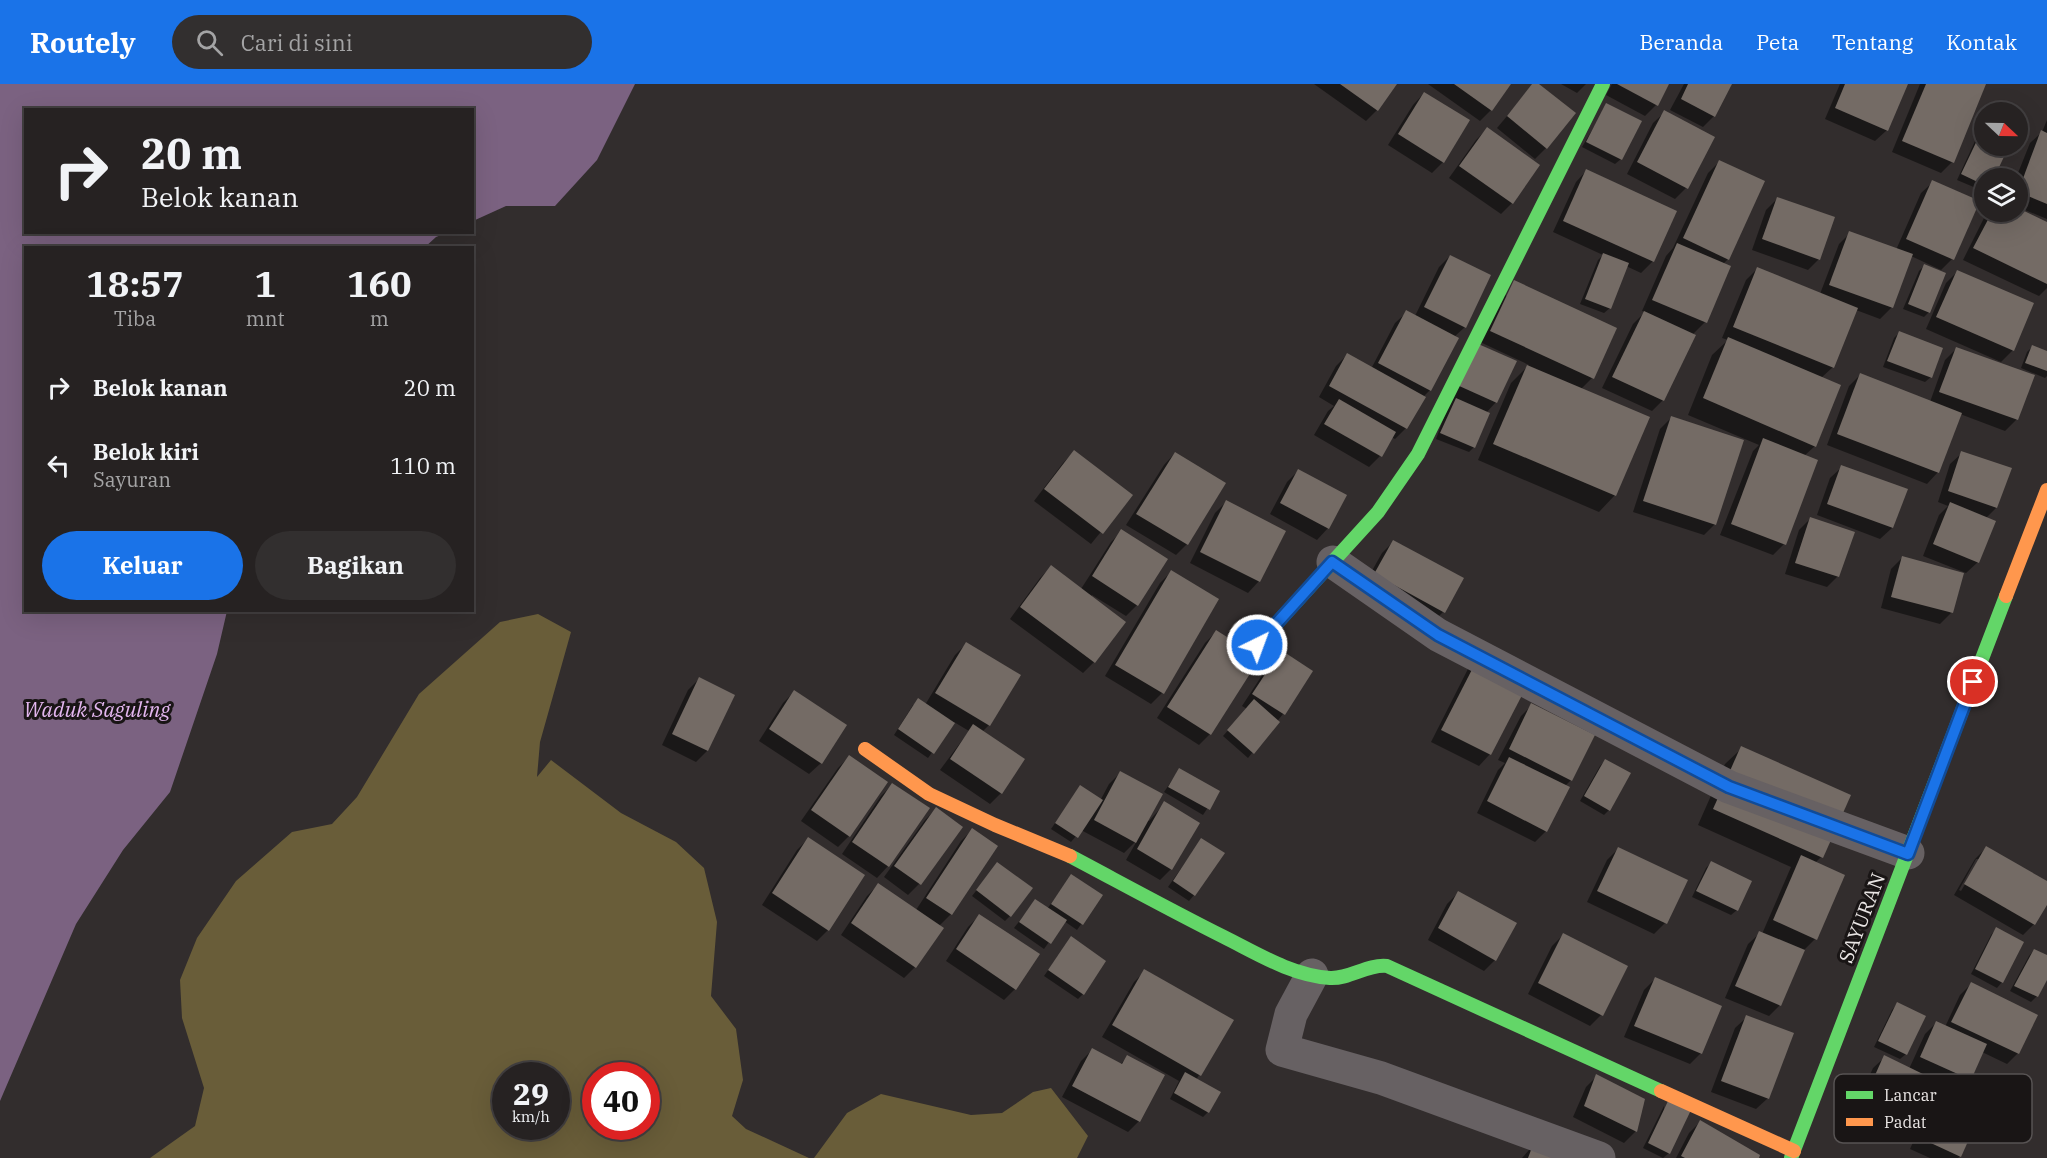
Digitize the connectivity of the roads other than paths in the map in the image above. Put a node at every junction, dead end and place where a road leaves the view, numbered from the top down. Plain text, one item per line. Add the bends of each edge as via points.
1 (1603, 84) edge
2 (2047, 490) edge
3 (1332, 562) junction
4 (1257, 645) dead end
5 (865, 749) dead end
6 (1908, 854) junction
7 (1312, 975) junction
8 (1793, 1154) edge
9 (1599, 1158) edge

1 - 3 street via 1418,454 1378,512
2 - 6 street, SAYURAN
3 - 4 street
3 - 6 street via 1438,635 1729,787
5 - 7 street via 929,794 1065,853 1284,967
6 - 8 street, SAYURAN
7 - 8 street via 1332,978 1375,965 1388,966
7 - 9 street via 1291,1014 1282,1050 1381,1078

